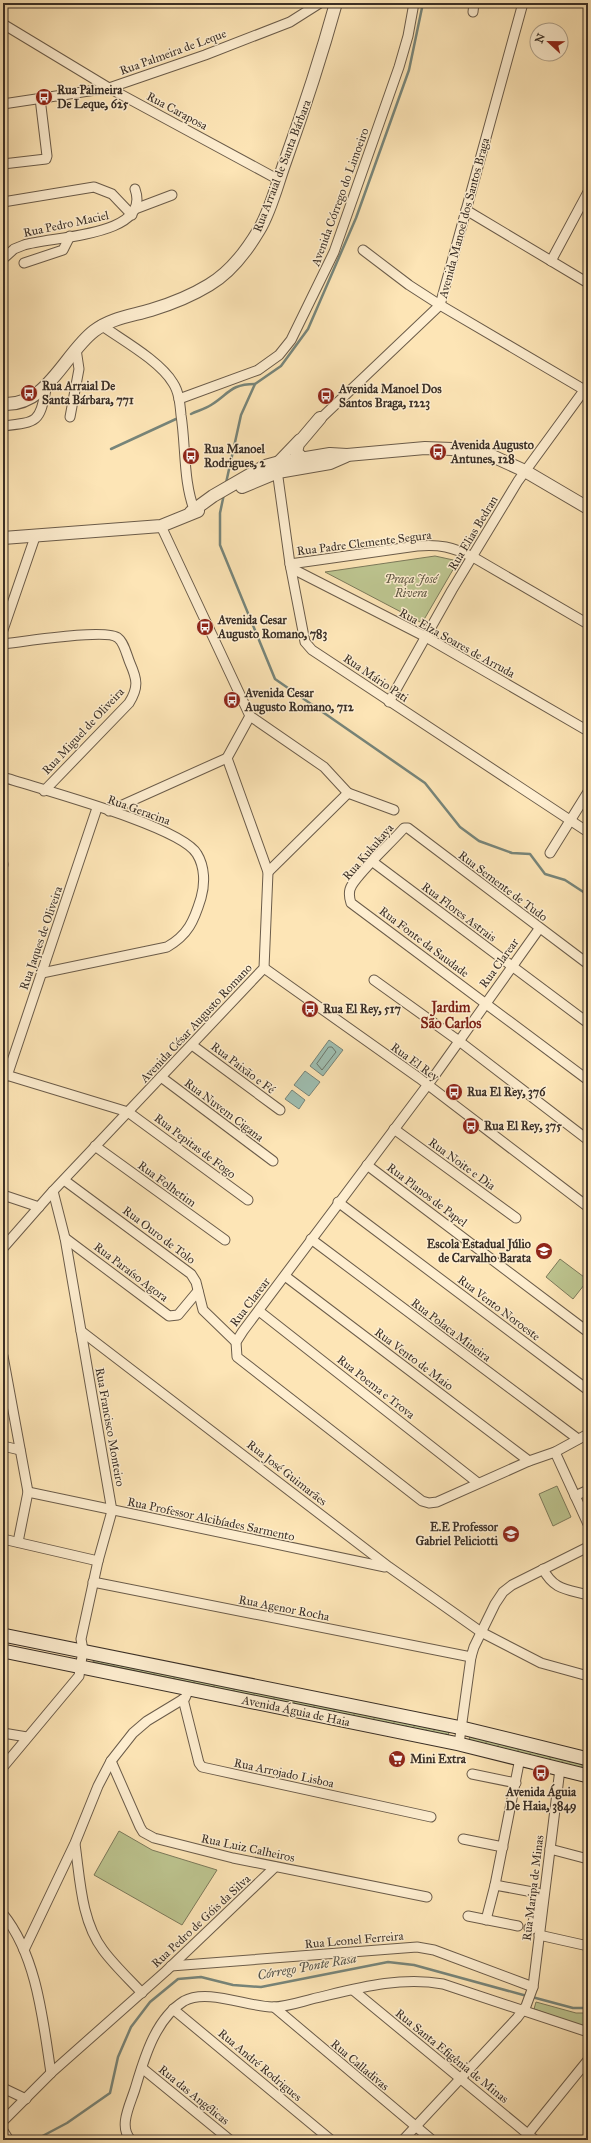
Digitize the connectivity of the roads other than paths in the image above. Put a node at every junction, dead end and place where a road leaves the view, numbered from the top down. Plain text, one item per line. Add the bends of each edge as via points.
1 (320, 3) edge
2 (336, 3) edge
3 (409, 3) edge
4 (414, 3) edge
5 (523, 3) edge
6 (3, 24) edge
7 (109, 88) junction
8 (40, 98) junction
9 (3, 104) edge
10 (3, 164) edge
11 (279, 180) junction
12 (135, 189) dead end
13 (588, 192) edge
14 (172, 195) dead end
15 (3, 202) edge
16 (466, 210) junction
17 (133, 212) junction
18 (70, 236) junction
19 (363, 250) dead end
20 (3, 259) edge
21 (551, 261) junction
22 (24, 263) dead end
23 (588, 283) edge
24 (440, 305) junction
25 (101, 326) junction
26 (76, 349) junction
27 (47, 385) junction
28 (587, 389) edge
29 (179, 399) junction
30 (3, 404) edge
31 (70, 417) dead end
32 (320, 418) junction
33 (3, 426) edge
34 (347, 455) junction
35 (301, 457) junction
36 (277, 467) junction
37 (525, 471) junction
38 (588, 508) edge
39 (194, 511) junction
40 (161, 526) junction
41 (35, 536) junction
42 (3, 538) edge
43 (473, 557) junction
44 (291, 566) junction
45 (588, 624) edge
46 (3, 630) edge
47 (426, 637) junction
48 (3, 644) edge
49 (389, 702) junction
50 (250, 716) junction
51 (588, 731) edge
52 (227, 758) junction
53 (3, 777) edge
54 (44, 791) junction
55 (588, 792) edge
56 (348, 793) junction
57 (98, 808) junction
58 (394, 810) dead end
59 (109, 811) junction
60 (571, 821) junction
61 (404, 828) joint
62 (588, 832) edge
63 (550, 853) dead end
64 (373, 862) junction
65 (268, 872) junction
66 (350, 891) joint
67 (539, 929) junction
68 (588, 964) edge
69 (512, 966) junction
70 (264, 968) junction
71 (42, 973) junction
72 (374, 980) dead end
73 (485, 1003) junction
74 (588, 1023) edge
75 (459, 1040) junction
76 (192, 1045) junction
77 (5, 1075) edge
78 (161, 1077) junction
79 (588, 1080) edge
80 (427, 1085) junction
81 (280, 1110) dead end
82 (128, 1112) junction
83 (394, 1129) junction
84 (588, 1140) edge
85 (95, 1146) junction
86 (273, 1161) dead end
87 (367, 1164) junction
88 (64, 1180) junction
89 (53, 1191) junction
90 (3, 1195) edge
91 (248, 1200) dead end
92 (338, 1202) junction
93 (39, 1207) junction
94 (588, 1207) edge
95 (516, 1218) dead end
96 (65, 1238) junction
97 (311, 1239) junction
98 (225, 1240) dead end
99 (3, 1248) edge
100 (285, 1276) junction
101 (198, 1291) junction
102 (259, 1310) junction
103 (81, 1331) junction
104 (588, 1332) edge
105 (236, 1342) junction
106 (3, 1358) edge
107 (588, 1390) edge
108 (588, 1434) edge
109 (578, 1439) junction
110 (3, 1446) edge
111 (20, 1450) junction
112 (555, 1452) junction
113 (529, 1461) junction
114 (478, 1483) junction
115 (588, 1490) edge
116 (28, 1492) junction
117 (575, 1496) junction
118 (112, 1511) junction
119 (588, 1524) edge
120 (3, 1539) edge
121 (18, 1542) junction
122 (588, 1547) edge
123 (98, 1561) junction
124 (389, 1567) junction
125 (543, 1569) junction
126 (93, 1582) junction
127 (588, 1595) edge
128 (481, 1632) junction
129 (3, 1635) edge
130 (3, 1650) edge
131 (83, 1650) junction
132 (471, 1657) junction
133 (82, 1666) junction
134 (588, 1676) edge
135 (186, 1694) junction
136 (462, 1728) junction
137 (3, 1733) edge
138 (27, 1737) junction
139 (459, 1744) junction
140 (520, 1758) junction
141 (588, 1759) edge
142 (111, 1761) junction
143 (3, 1767) edge
144 (560, 1768) junction
145 (472, 1774) dead end
146 (588, 1776) edge
147 (516, 1783) junction
148 (432, 1817) dead end
149 (463, 1839) dead end
150 (75, 1843) junction
151 (503, 1847) junction
152 (550, 1849) junction
153 (588, 1859) edge
154 (275, 1867) junction
155 (495, 1885) junction
156 (427, 1897) dead end
157 (3, 1914) edge
158 (468, 1916) dead end
159 (486, 1920) junction
160 (518, 1926) dead end
161 (529, 1928) dead end
162 (539, 1935) junction
163 (588, 1946) edge
164 (24, 1950) junction
165 (171, 1966) junction
166 (533, 1988) junction
167 (353, 1990) junction
168 (142, 1993) junction
169 (274, 2007) junction
170 (525, 2008) junction
171 (173, 2009) junction
172 (588, 2032) edge
173 (588, 2060) edge
174 (142, 2068) junction
175 (52, 2073) junction
176 (461, 2079) junction
177 (3, 2088) edge
178 (26, 2099) junction
179 (3, 2121) edge
180 (416, 2126) junction
181 (3, 2129) edge
182 (532, 2137) edge
183 (10, 2140) edge
184 (131, 2140) edge
185 (230, 2140) edge
186 (331, 2140) edge
187 (403, 2140) edge
188 (432, 2140) edge

1 - 7 street, Rua Palmeira de Leque via 290,22
2 - 11 street, Rua Arraial de Santa Bárbara via 314,80
3 - 4 street
4 - 29 street, Avenida Córrego do Limoeiro via 399,67 334,252 291,340 279,355 258,370
5 - 16 street, Avenida Manoel dos Santos Braga
6 - 7 street, Rua Caraposa
7 - 8 street, Rua Palmeira de Leque
7 - 11 street, Rua Caraposa
8 - 9 street, Rua Palmeira de Leque
8 - 10 street via 46,159
11 - 25 street, Rua Arraial de Santa Bárbara via 260,228 244,254 225,274 196,293 173,303
12 - 17 street via 137,195
13 - 21 street
14 - 17 street, Rua Pedro Maciel
15 - 17 street via 94,187 112,194
16 - 21 street
16 - 24 street, Avenida Manoel dos Santos Braga
17 - 18 street, Rua Pedro Maciel via 116,225 93,233
18 - 20 street, Rua Pedro Maciel via 24,245 14,249
18 - 22 street via 63,250
19 - 24 street
21 - 23 street
24 - 28 street
24 - 32 street, Avenida Manoel dos Santos Braga via 426,321
25 - 26 street, Rua Arraial de Santa Bárbara
25 - 29 street via 165,373 173,383
26 - 27 street, Rua Arraial de Santa Bárbara
26 - 31 street via 79,369
27 - 30 street, Rua Arraial de Santa Bárbara via 21,401
27 - 33 street via 42,410 34,420 27,424
28 - 37 street, Rua Elias Bedran
29 - 39 street via 188,484
32 - 35 street via 298,444 296,452
32 - 36 street, Avenida Manoel dos Santos Braga
34 - 35 street
34 - 36 street via 330,463
34 - 37 street via 425,448 452,449 490,455
35 - 36 street
36 - 39 street via 265,466 238,486
36 - 44 street, Rua Mário Pati
37 - 38 street
37 - 43 street, Rua Elias Bedran
39 - 40 street
40 - 41 street
40 - 50 street
41 - 42 street
41 - 46 street
43 - 44 street, Rua Padre Clemente Segura via 455,549 436,545
43 - 45 street, Rua Padre Clemente Segura
43 - 47 street, Rua Elias Bedran
44 - 47 street, Rua Elza Soares de Arruda
44 - 49 street, Rua Mário Pati via 305,642 312,650
47 - 49 street, Rua Elias Bedran
47 - 51 street, Rua Elza Soares de Arruda
48 - 54 street, Rua Miguel de Oliveira via 93,634 113,635 119,638 134,673 135,692 129,703
49 - 60 street, Rua Mário Pati
50 - 52 street
50 - 56 street via 324,767
52 - 59 street
52 - 65 street, Avenida César Augusto Romano
53 - 54 street, Rua Geracina
54 - 57 street, Rua Geracina
55 - 60 street
56 - 58 street
56 - 65 street
57 - 59 street, Rua Geracina
57 - 71 street, Rua Jaques de Oliveira
59 - 71 street, Rua Geracina via 175,835 197,854 204,872 204,890 198,910 186,932 167,947
60 - 62 street, Rua Mário Pati
60 - 63 street
61 - 64 street, Rua Kukukaya
61 - 67 street, Rua Semente de Tudo via 408,828
64 - 66 street, Rua Kukukaya via 352,885
64 - 69 street, Rua Flores Astrais
65 - 70 street, Avenida César Augusto Romano
66 - 73 street, Rua Fonte da Saudade via 351,903
67 - 68 street, Rua Semente de Tudo
67 - 69 street, Rua Clarear
69 - 73 street, Rua Clarear
69 - 74 street, Rua Flores Astrais
70 - 76 street, Avenida César Augusto Romano
70 - 80 street, Rua El Rey
71 - 77 street, Rua Jaques de Oliveira
72 - 75 street
73 - 75 street, Rua Clarear
73 - 79 street, Rua Fonte da Saudade
75 - 80 street, Rua Clarear
75 - 84 street
76 - 78 street, Avenida César Augusto Romano
76 - 81 street, Rua Paixão e Fé
77 - 82 street, Rua Pepitas de Fogo
78 - 82 street, Avenida César Augusto Romano
78 - 86 street, Rua Nuvem Cigana
80 - 83 street, Rua Clarear
80 - 94 street, Rua El Rey
82 - 85 street, Avenida César Augusto Romano
82 - 91 street, Rua Pepitas de Fogo
83 - 87 street, Rua Clarear
83 - 95 street, Rua Noite e Dia
85 - 88 street, Avenida César Augusto Romano
85 - 98 street, Rua Folhetim
87 - 92 street, Rua Clarear
87 - 104 street, Rua Planos de Papel
88 - 89 street, Avenida César Augusto Romano
88 - 101 street, Rua Ouro de Tolo via 191,1274
89 - 93 street, Avenida César Augusto Romano
89 - 96 street, Rua Francisco Monteiro
90 - 93 street
92 - 97 street, Rua Clarear
92 - 107 street, Rua Vento Noroeste
93 - 99 street, Avenida César Augusto Romano
96 - 101 street, Rua Paraíso Agora via 170,1316 178,1315
96 - 103 street, Rua Francisco Monteiro
97 - 100 street, Rua Clarear
97 - 109 street, Rua Polaca Mineira
100 - 102 street, Rua Clarear
100 - 113 street, Rua Vento de Maio
101 - 105 street, Rua Ouro de Tolo via 203,1310
102 - 105 street, Rua Clarear
102 - 114 street, Rua Poema e Trova
103 - 118 street, Rua Francisco Monteiro
103 - 124 street, Rua José Guimarães
105 - 114 street, Rua Clarear via 237,1357 422,1501 437,1502
106 - 111 street
108 - 109 street, Rua Clarear
109 - 112 street, Rua Clarear
110 - 111 street
111 - 116 street
112 - 113 street, Rua Clarear
112 - 117 street
113 - 114 street, Rua Clarear
115 - 117 street
116 - 118 street, Rua Professor Alcibíades Sarmento
116 - 121 street
117 - 119 street
118 - 123 street, Rua Francisco Monteiro
118 - 124 street, Rua Professor Alcibíades Sarmento
120 - 121 street
121 - 123 street
122 - 125 street
123 - 126 street, Rua Francisco Monteiro
124 - 128 street, Rua José Guimarães
125 - 127 street via 549,1581 554,1584
125 - 128 street via 512,1584 503,1592
126 - 131 street, Rua Francisco Monteiro via 81,1639
126 - 132 street, Rua Agenor Rocha
128 - 132 street
128 - 134 street, Rua José Guimarães via 541,1663
129 - 131 main road, Avenida Águia de Haia
130 - 133 main road, Avenida Águia de Haia
131 - 133 street, Rua Francisco Monteiro
131 - 136 main road, Avenida Águia de Haia
132 - 136 street
133 - 135 main road, Avenida Águia de Haia
133 - 138 street via 79,1676
135 - 139 main road, Avenida Águia de Haia
135 - 142 street via 133,1733
135 - 148 street, Rua Arrojado Lisboa via 199,1763 207,1769
136 - 139 street
136 - 141 main road, Avenida Águia de Haia
137 - 138 street
138 - 143 street
139 - 140 main road, Avenida Águia de Haia
140 - 144 main road, Avenida Águia de Haia
140 - 147 street
142 - 150 street via 95,1792
142 - 154 street, Rua Luiz Calheiros via 140,1827 149,1836
144 - 146 main road, Avenida Águia de Haia
144 - 152 street, Rua Maripa de Minas
145 - 147 street
147 - 151 street
149 - 151 street
150 - 164 street
150 - 168 street via 82,1892 94,1934 102,1950
151 - 155 street
152 - 153 street
152 - 162 street, Rua Maripa de Minas
154 - 156 street, Rua Luiz Calheiros
154 - 165 street, Rua Pedro de Góis da Silva
155 - 159 street
155 - 161 street via 538,1893 532,1929
157 - 164 street
158 - 159 street
159 - 160 street
162 - 163 street
162 - 166 street, Rua Maripa de Minas
164 - 175 street via 40,2006
165 - 166 street, Rua Leonel Ferreira via 417,1947 434,1950
165 - 168 street, Rua Pedro de Góis da Silva
166 - 170 street, Rua Maripa de Minas
167 - 169 street
167 - 170 street via 400,1981 421,1980
167 - 176 street, Rua Santa Efigênia de Minas
168 - 175 street
169 - 171 street via 207,1997 185,2000
169 - 180 street, Rua Calladivas
170 - 172 street
170 - 176 street
171 - 174 street via 156,2032
171 - 186 street, Rua André Rodrigues
173 - 182 street
174 - 184 street via 125,2122 126,2135
174 - 185 street, Rua das Angélicas
175 - 178 street
176 - 180 street
176 - 182 street, Rua Santa Efigênia de Minas
177 - 178 street
178 - 179 street
180 - 187 street
180 - 188 street, Rua Calladivas
181 - 183 street

